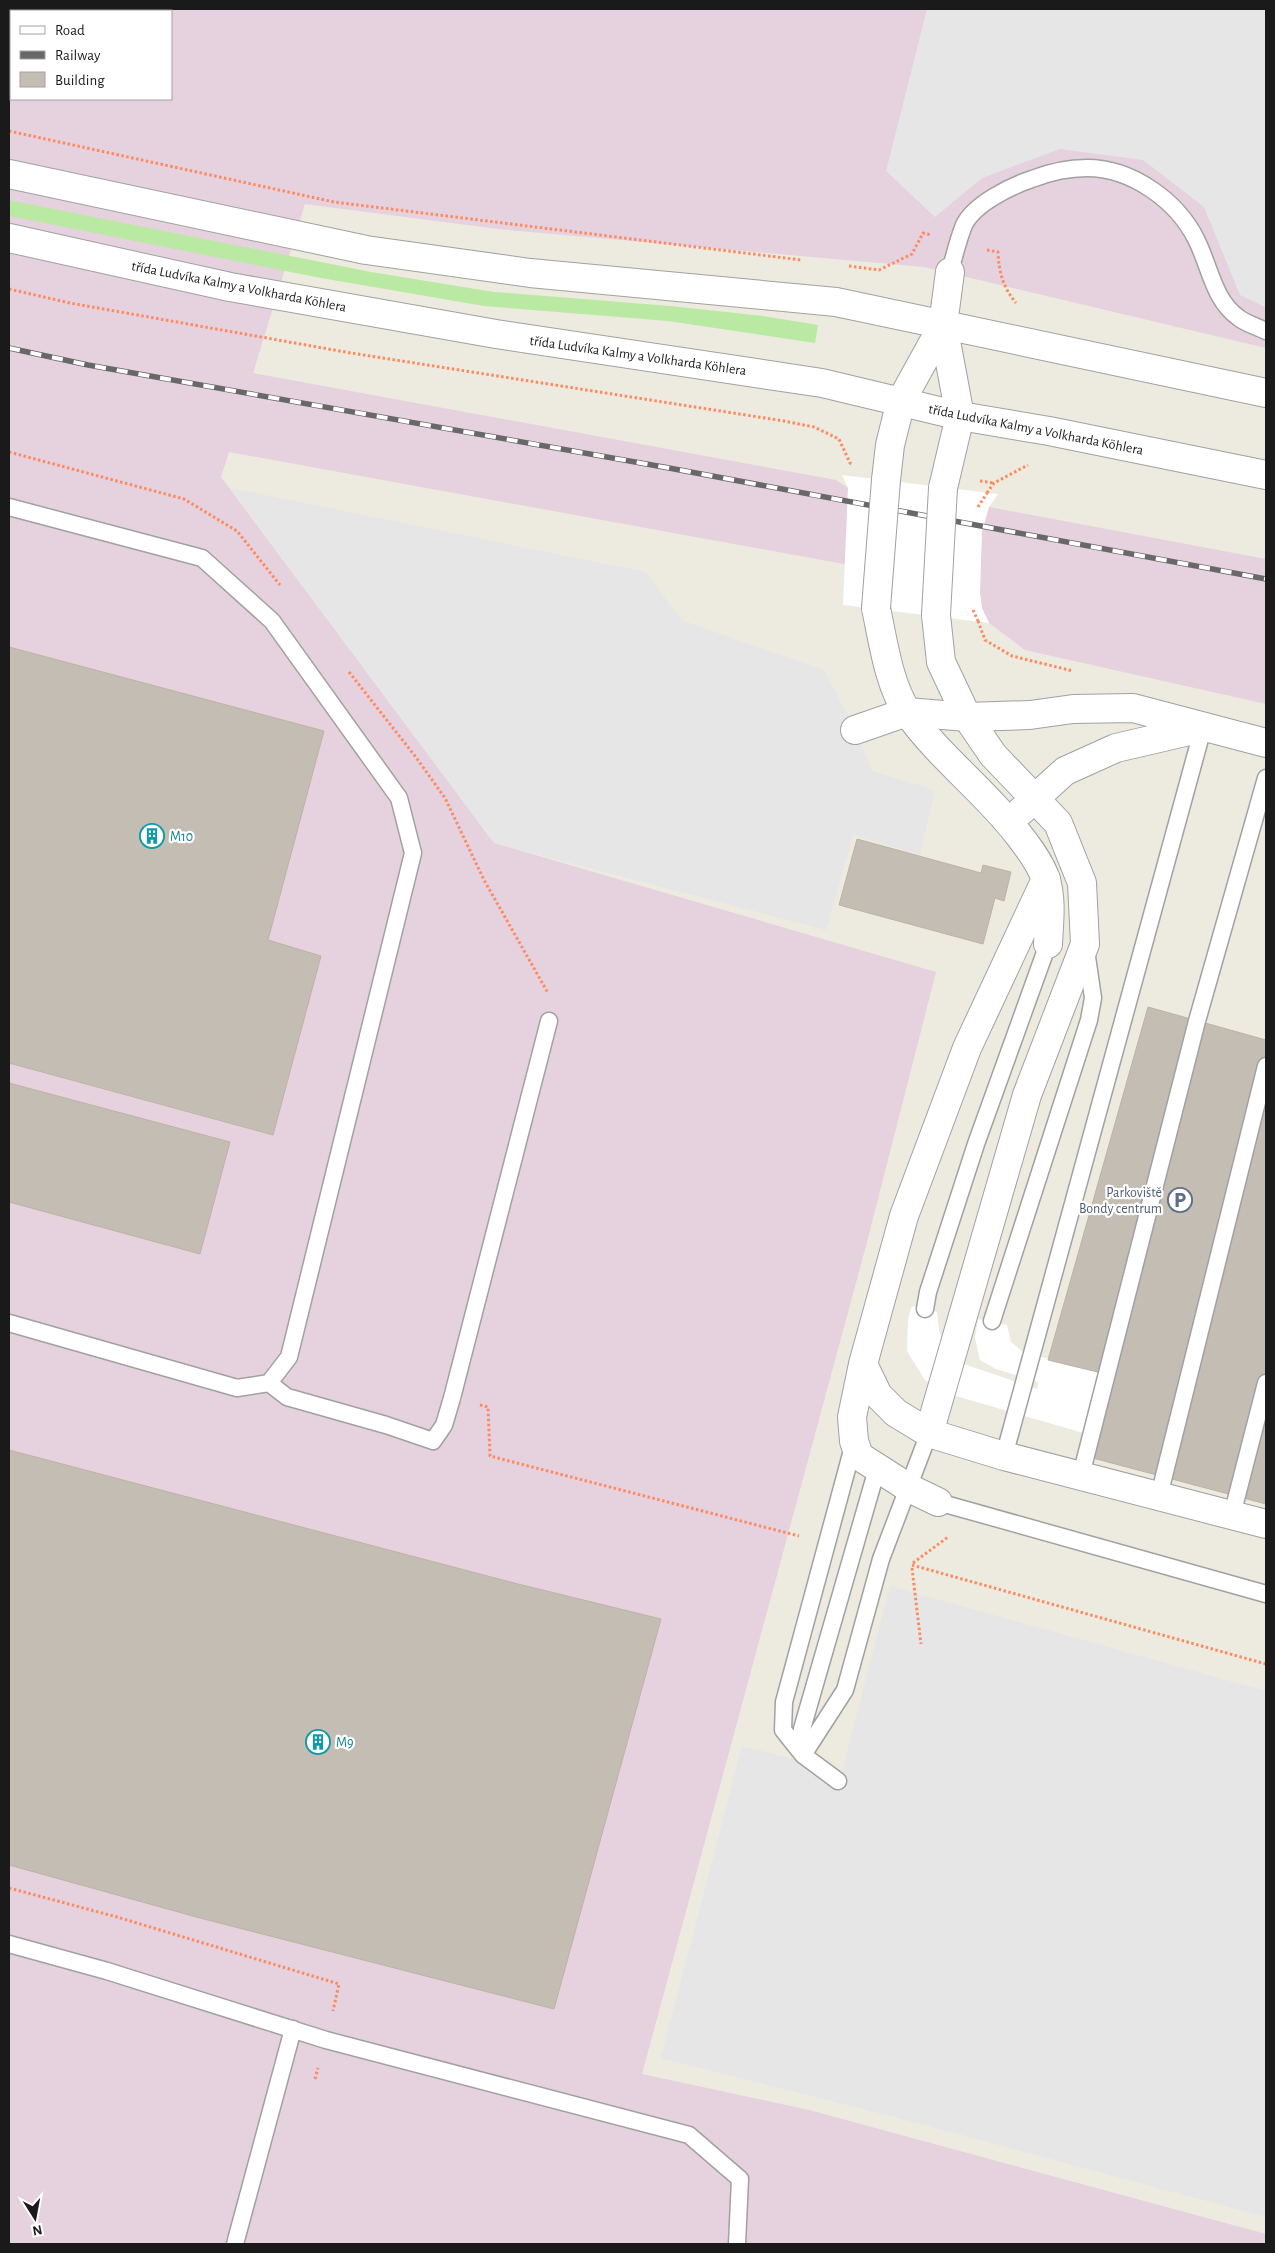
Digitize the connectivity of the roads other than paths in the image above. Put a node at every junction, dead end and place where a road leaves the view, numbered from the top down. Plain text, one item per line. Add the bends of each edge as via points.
1 (9, 174) edge
2 (9, 238) edge
3 (950, 272) joint
4 (943, 325) junction
5 (1266, 331) edge
6 (1266, 393) edge
7 (901, 401) junction
8 (960, 416) junction
9 (1266, 476) edge
10 (9, 507) edge
11 (907, 712) junction
12 (967, 717) junction
13 (1203, 728) junction
14 (855, 730) dead end
15 (1266, 742) edge
16 (1266, 778) edge
17 (1034, 799) junction
18 (1009, 823) junction
19 (1046, 879) junction
20 (1048, 944) joint
21 (1085, 944) junction
22 (548, 1021) dead end
23 (1266, 1066) edge
24 (925, 1309) dead end
25 (992, 1322) dead end
26 (9, 1323) edge
27 (864, 1364) junction
28 (269, 1383) junction
29 (1266, 1383) edge
30 (930, 1433) junction
31 (854, 1441) junction
32 (1004, 1456) junction
33 (877, 1469) junction
34 (1081, 1475) junction
35 (909, 1488) junction
36 (1159, 1496) junction
37 (938, 1502) joint
38 (1232, 1515) junction
39 (1266, 1524) edge
40 (1266, 1594) edge
41 (803, 1756) junction
42 (838, 1781) dead end
43 (9, 1944) edge
44 (292, 2029) junction
45 (236, 2244) edge
46 (737, 2244) edge

1 - 4 street via 366,250 530,273 836,302
2 - 7 street, třída Ludvíka Kalmy a Volkharda Köhlera via 239,289 496,334 822,383
3 - 4 street
3 - 5 lane via 970,215 1010,186 1047,173 1090,168 1137,181 1163,197 1182,217 1196,239 1217,294 1238,318
4 - 6 street
4 - 7 street
4 - 8 street
7 - 8 street, třída Ludvíka Kalmy a Volkharda Köhlera
7 - 11 street, bridge via 890,445 876,608 889,672
8 - 9 street, třída Ludvíka Kalmy a Volkharda Köhlera
8 - 12 street, bridge via 943,488 936,615 941,662
10 - 28 lane via 202,558 272,622 399,798 413,853 289,1357
11 - 12 street
11 - 14 street
11 - 18 street
12 - 13 street via 1133,708
12 - 17 street via 994,754
13 - 15 street
13 - 17 street via 1116,748 1065,771
13 - 32 lane
16 - 34 lane via 1197,1021
17 - 18 street
17 - 21 street via 1058,823 1082,883
18 - 19 street via 1030,849
19 - 20 street via 1050,902
19 - 27 street via 967,1048 904,1216
20 - 24 lane via 976,1144
21 - 25 lane via 1093,998 1089,1020
21 - 30 street via 1027,1095
22 - 28 lane via 452,1398 444,1425 433,1441 287,1397
23 - 36 lane
26 - 28 lane via 237,1388
27 - 30 street via 878,1396 896,1413
27 - 31 street via 852,1417
29 - 38 lane
30 - 32 street
30 - 35 lane
31 - 33 street via 859,1456
31 - 41 lane via 784,1702 783,1730
32 - 34 street
33 - 35 street
33 - 41 lane via 802,1729
34 - 36 street
35 - 37 street
35 - 41 lane via 881,1559 845,1690
36 - 38 street
37 - 40 lane
38 - 39 street
41 - 42 lane
43 - 44 lane
44 - 45 lane
44 - 46 lane via 689,2135 740,2179

